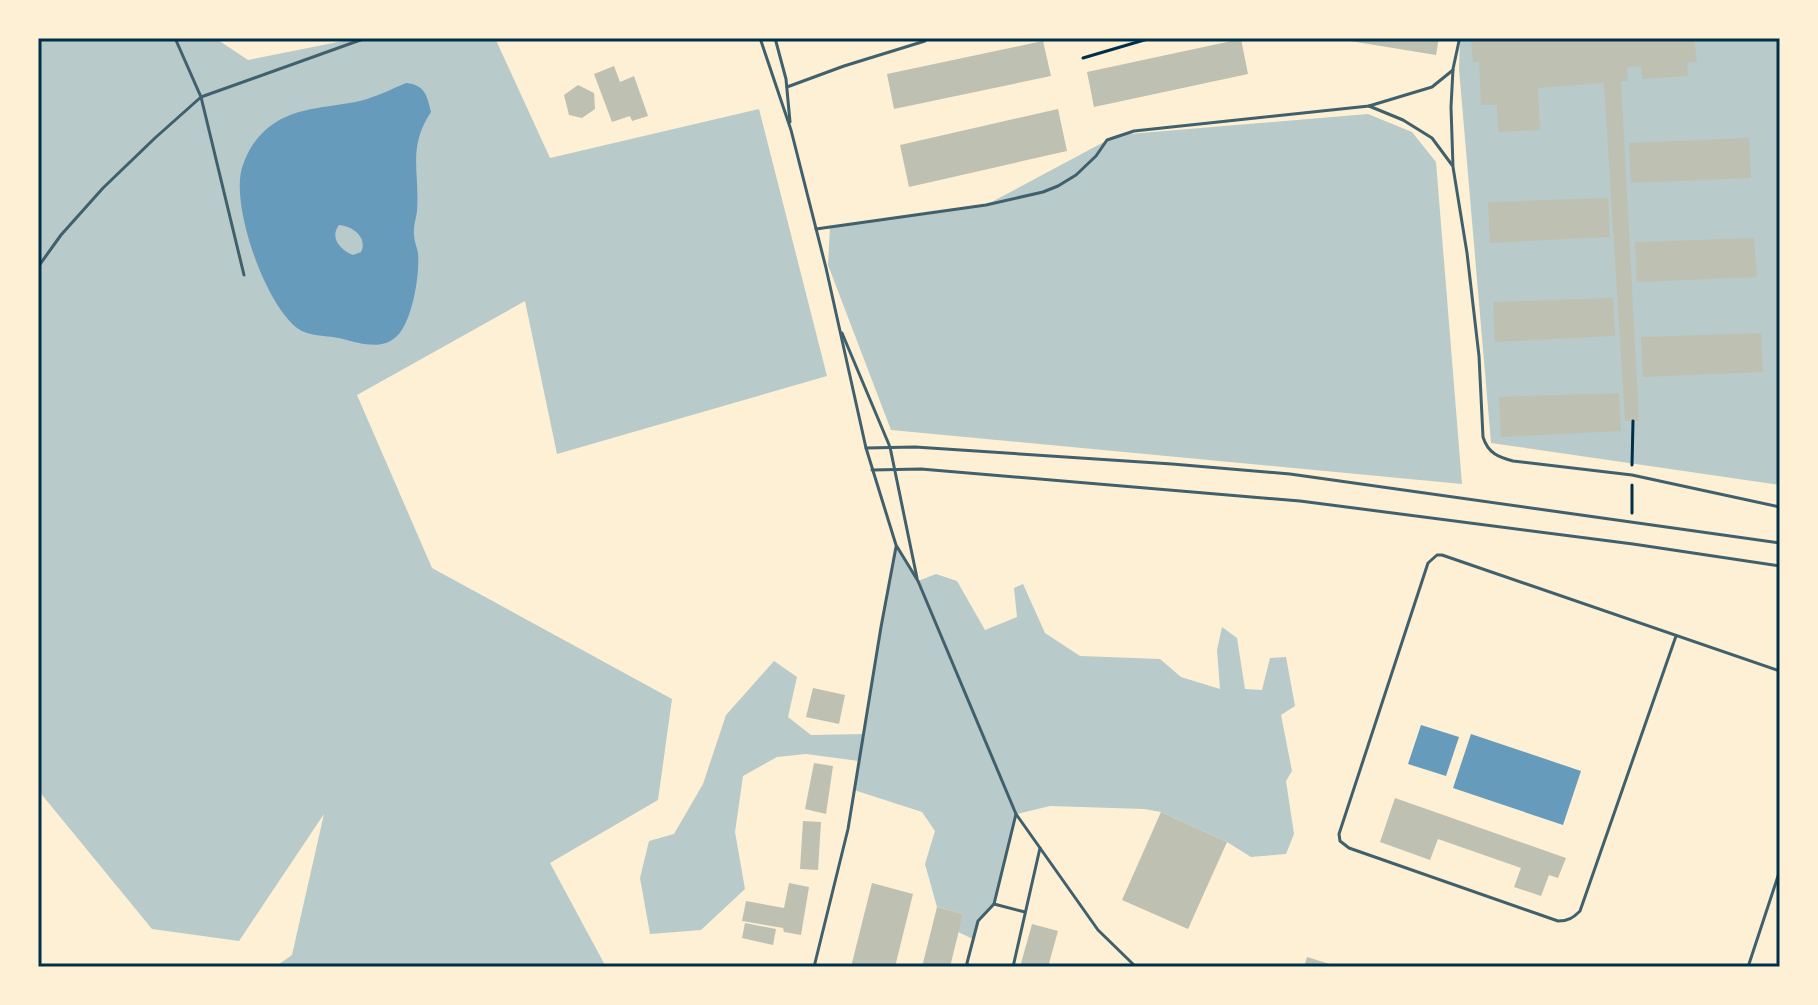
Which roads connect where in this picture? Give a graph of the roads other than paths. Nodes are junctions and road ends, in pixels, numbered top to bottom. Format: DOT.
graph roads {
  1 [pos="175,38"];
  2 [pos="366,38"];
  3 [pos="760,38"];
  4 [pos="775,38"];
  5 [pos="359,39"];
  6 [pos="925,41"];
  7 [pos="1459,41"];
  8 [pos="1453,69"];
  9 [pos="787,87"];
  10 [pos="201,97"];
  11 [pos="1369,106"];
  12 [pos="791,130"];
  13 [pos="1453,167"];
  14 [pos="816,229"];
  15 [pos="38,267"];
  16 [pos="244,275"];
  17 [pos="839,325"];
  18 [pos="890,447"];
  19 [pos="866,448"];
  20 [pos="872,470"];
  21 [pos="895,470"];
  22 [pos="1780,507"];
  23 [pos="1780,543"];
  24 [pos="896,545"];
  25 [pos="1780,566"];
  26 [pos="918,581"];
  27 [pos="1676,636"];
  28 [pos="1780,671"];
  29 [pos="1016,814"];
  30 [pos="1040,848"];
  31 [pos="1780,870"];
  32 [pos="994,904"];
  33 [pos="1025,912"];
  34 [pos="814,967"];
  35 [pos="968,967"];
  36 [pos="1013,967"];
  37 [pos="1136,967"];
  38 [pos="1748,967"];
  1 -- 10 [label="lane"];
  2 -- 5 [label="lane"];
  3 -- 12 [label="lane"];
  4 -- 9 [label="lane"];
  5 -- 10 [label="lane"];
  6 -- 9 [label="lane"];
  7 -- 8 [label="lane"];
  8 -- 11 [label="lane"];
  8 -- 13 [label="lane"];
  9 -- 12 [label="lane"];
  10 -- 15 [label="lane"];
  10 -- 16 [label="lane"];
  11 -- 13 [label="lane"];
  11 -- 14 [label="lane"];
  12 -- 14 [label="lane"];
  13 -- 22 [label="lane"];
  14 -- 17 [label="lane"];
  17 -- 18 [label="lane"];
  17 -- 19 [label="lane"];
  18 -- 19 [label="lane"];
  18 -- 21 [label="lane"];
  18 -- 23 [label="lane"];
  19 -- 20 [label="lane"];
  20 -- 21 [label="lane"];
  20 -- 24 [label="lane"];
  21 -- 25 [label="lane"];
  21 -- 26 [label="lane"];
  24 -- 26 [label="lane"];
  24 -- 34 [label="lane"];
  26 -- 29 [label="lane"];
  27 -- 27 [label="lane"];
  27 -- 28 [label="lane"];
  29 -- 30 [label="lane"];
  29 -- 32 [label="lane"];
  30 -- 33 [label="lane"];
  30 -- 37 [label="lane"];
  31 -- 38 [label="lane"];
  32 -- 33 [label="lane"];
  32 -- 35 [label="lane"];
  33 -- 36 [label="lane"];
}
